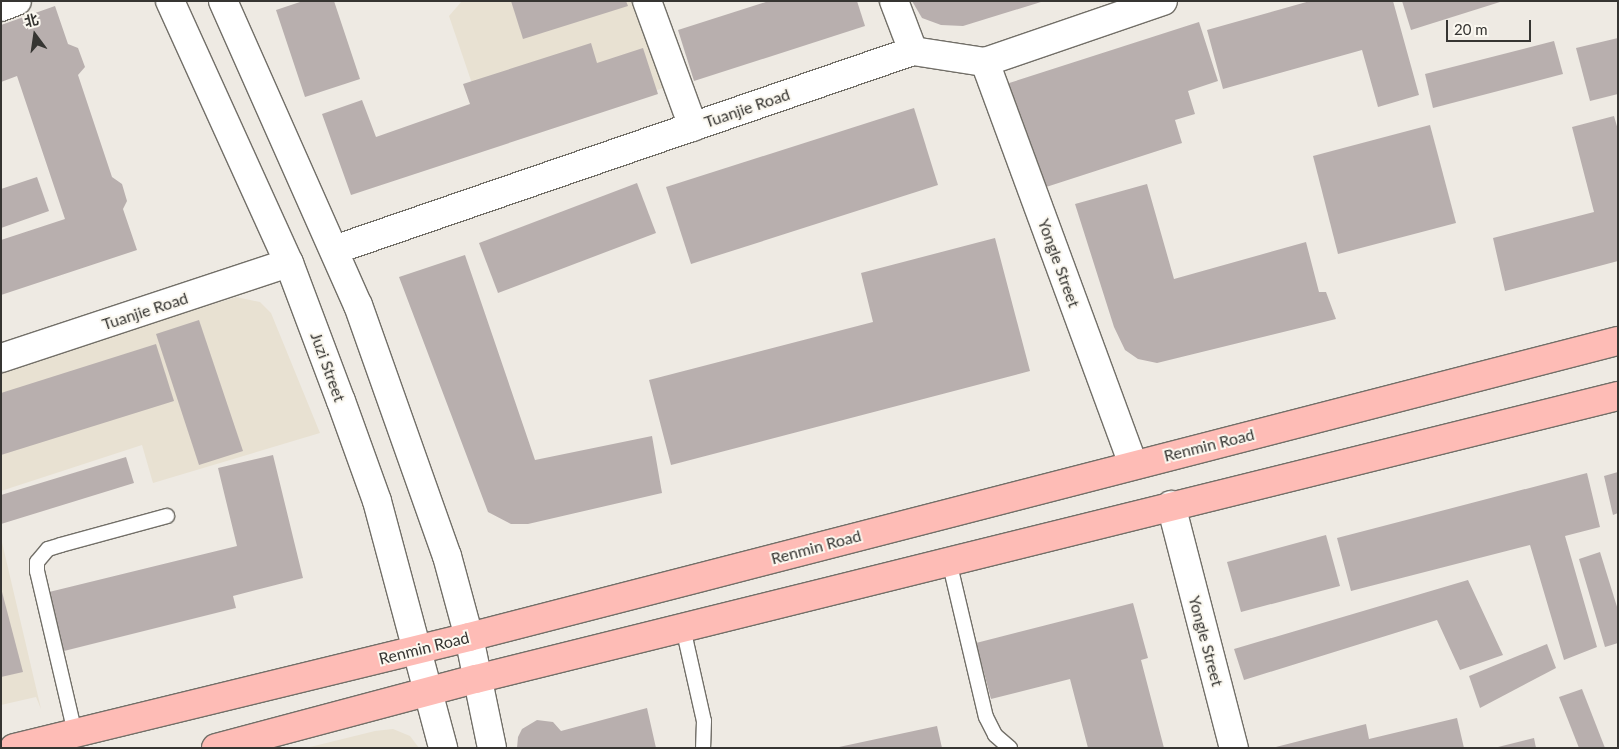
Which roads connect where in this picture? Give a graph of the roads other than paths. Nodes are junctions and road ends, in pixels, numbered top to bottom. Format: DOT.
graph roads {
  1 [pos="17,1"];
  2 [pos="170,1"];
  3 [pos="223,1"];
  4 [pos="647,1"];
  5 [pos="894,1"];
  6 [pos="1163,1"];
  7 [pos="1,7"];
  8 [pos="913,50"];
  9 [pos="985,62"];
  10 [pos="693,127"];
  11 [pos="334,250"];
  12 [pos="289,264"];
  13 [pos="1618,341"];
  14 [pos="1,358"];
  15 [pos="1618,396"];
  16 [pos="1133,465"];
  17 [pos="1171,505"];
  18 [pos="168,516"];
  19 [pos="949,561"];
  20 [pos="683,628"];
  21 [pos="469,637"];
  22 [pos="417,650"];
  23 [pos="476,679"];
  24 [pos="429,692"];
  25 [pos="75,733"];
  26 [pos="14,748"];
  27 [pos="216,748"];
  28 [pos="443,748"];
  29 [pos="492,748"];
  30 [pos="703,748"];
  31 [pos="1010,748"];
  32 [pos="1234,748"];
  1 -- 7 [label="street"];
  2 -- 12 [label="street, Juzi Street"];
  3 -- 11 [label="street"];
  4 -- 10 [label="street"];
  5 -- 8 [label="street"];
  6 -- 9 [label="street, Tuanjie Road"];
  8 -- 9 [label="street, Tuanjie Road"];
  8 -- 10 [label="street, Tuanjie Road"];
  9 -- 16 [label="street, Yongle Street"];
  10 -- 11 [label="street, Tuanjie Road"];
  11 -- 21 [label="street"];
  12 -- 14 [label="street, Tuanjie Road"];
  12 -- 22 [label="street, Juzi Street"];
  13 -- 16 [label="main road, Renmin Road"];
  15 -- 17 [label="main road"];
  16 -- 21 [label="main road, Renmin Road"];
  17 -- 19 [label="main road"];
  17 -- 32 [label="street, Yongle Street"];
  18 -- 25 [label="lane"];
  19 -- 20 [label="main road"];
  19 -- 31 [label="lane"];
  20 -- 23 [label="main road"];
  20 -- 30 [label="lane"];
  21 -- 22 [label="main road, Renmin Road"];
  21 -- 23 [label="street"];
  22 -- 24 [label="street, Juzi Street"];
  22 -- 25 [label="main road, Renmin Road"];
  23 -- 24 [label="main road"];
  23 -- 29 [label="street"];
  24 -- 27 [label="main road"];
  24 -- 28 [label="street, Juzi Street"];
  25 -- 26 [label="main road, Renmin Road"];
}
